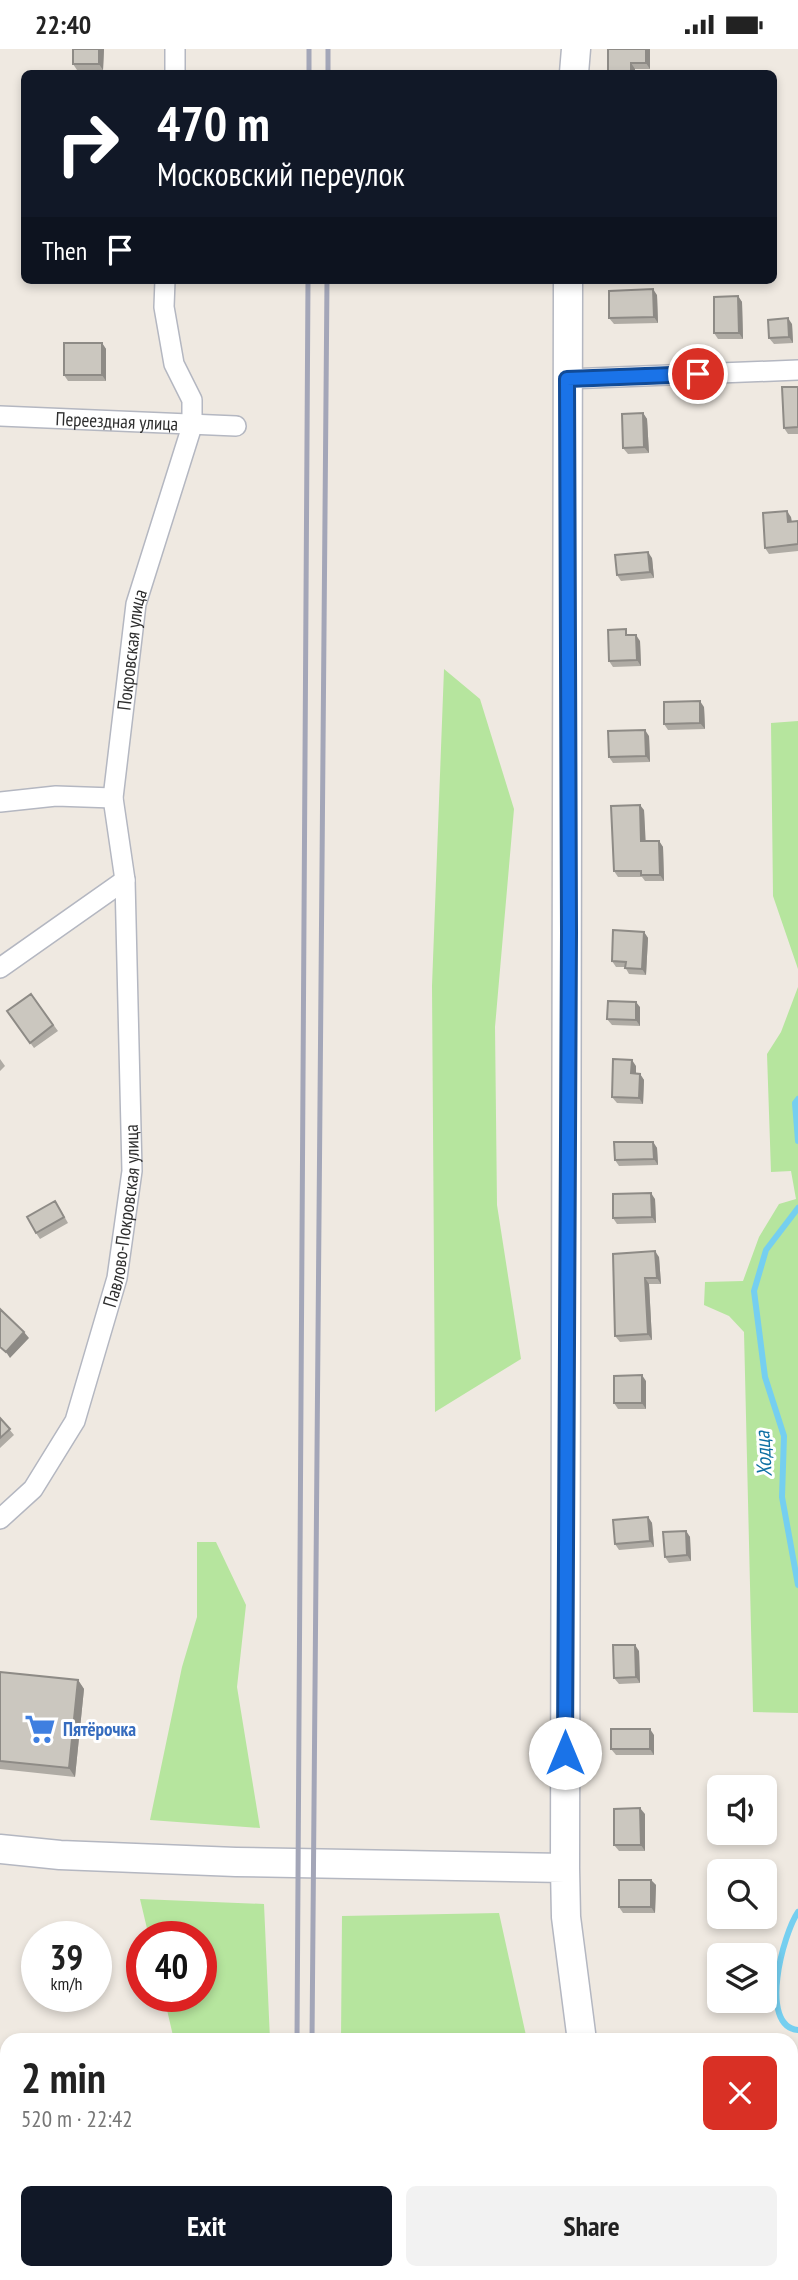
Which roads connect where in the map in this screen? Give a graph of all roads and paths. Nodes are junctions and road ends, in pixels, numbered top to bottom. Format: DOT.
graph roads {
  1 [pos="175,49"];
  2 [pos="576,49"];
  3 [pos="175,70"];
  4 [pos="574,70"];
  5 [pos="165,284"];
  6 [pos="568,284"];
  7 [pos="798,370"];
  8 [pos="567,379"];
  9 [pos="0,417"];
  10 [pos="192,426"];
  11 [pos="236,426"];
  12 [pos="113,798"];
  13 [pos="0,802"];
  14 [pos="125,880"];
  15 [pos="0,968"];
  16 [pos="0,1519"];
  17 [pos="0,1849"];
  18 [pos="565,1868"];
  19 [pos="581,2033"];
  1 -- 3 [label="street"];
  2 -- 4 [label="street"];
  5 -- 10 [label="street"];
  6 -- 8 [label="street"];
  7 -- 8 [label="street"];
  8 -- 18 [label="street"];
  9 -- 10 [label="street, Переездная улица"];
  10 -- 11 [label="street, Переездная улица"];
  10 -- 12 [label="street, Покровская улица"];
  12 -- 13 [label="street"];
  12 -- 14 [label="street, Покровская улица"];
  14 -- 15 [label="street"];
  14 -- 16 [label="street, Павлово-Покровская улица"];
  17 -- 18 [label="street"];
  18 -- 19 [label="street"];
}
